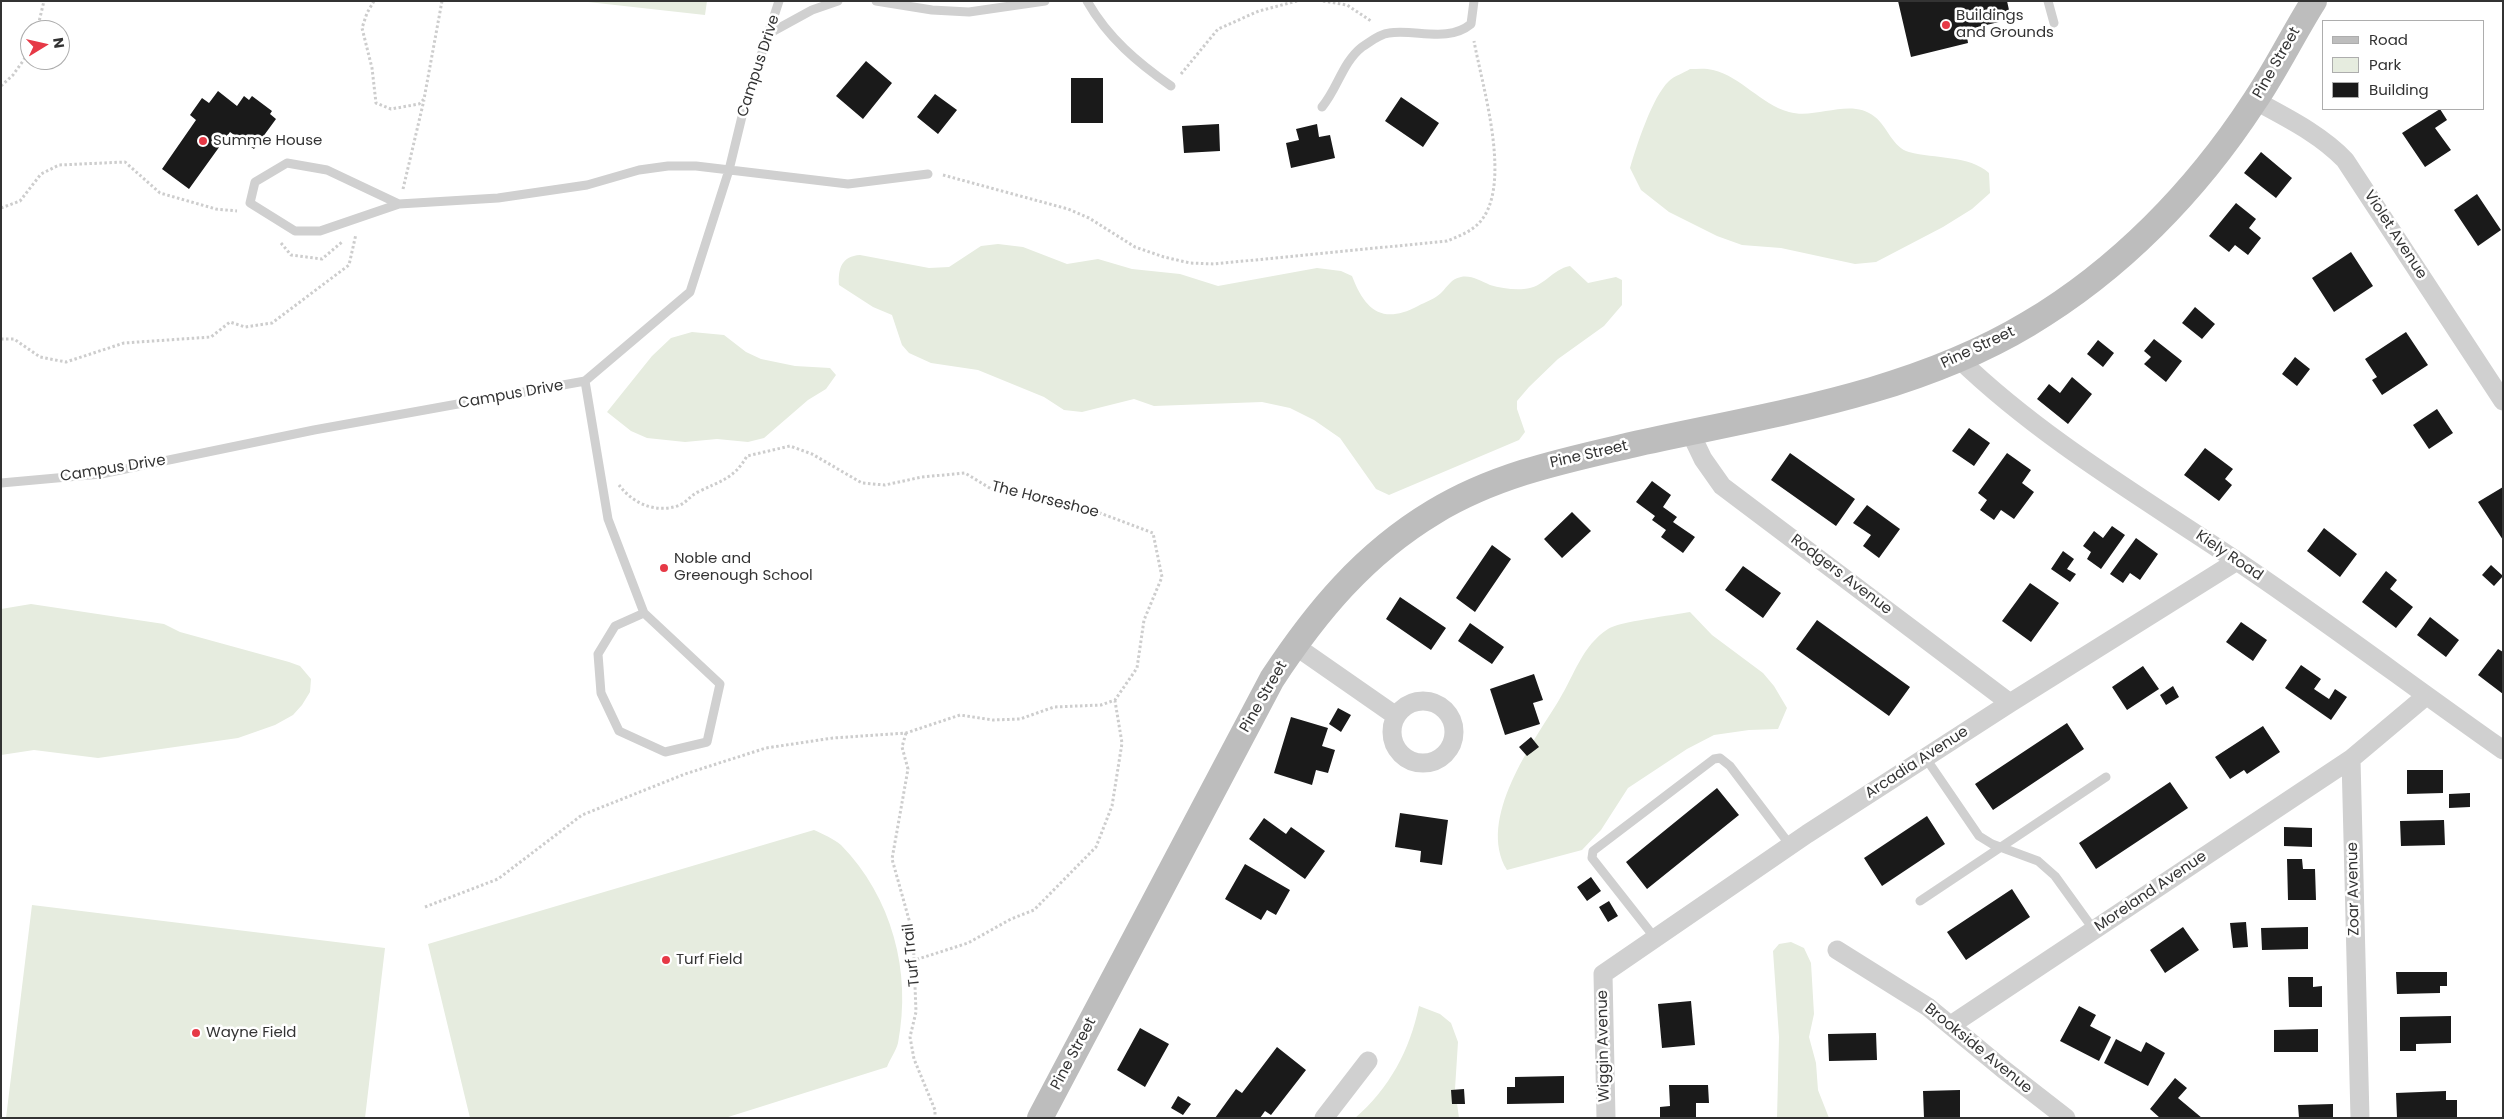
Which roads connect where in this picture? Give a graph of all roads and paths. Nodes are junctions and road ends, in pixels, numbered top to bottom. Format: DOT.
graph roads {
  1 [pos="44,1"];
  2 [pos="374,1"];
  3 [pos="442,1"];
  4 [pos="779,1"];
  5 [pos="838,1"];
  6 [pos="876,1"];
  7 [pos="1045,1"];
  8 [pos="1087,1"];
  9 [pos="1297,1"];
  10 [pos="1323,1"];
  11 [pos="1474,1"];
  12 [pos="2048,1"];
  13 [pos="2314,1"];
  14 [pos="39,20"];
  15 [pos="2054,23"];
  16 [pos="1470,24"];
  17 [pos="770,33"];
  18 [pos="1388,33"];
  19 [pos="20,65"];
  20 [pos="1,86"];
  21 [pos="1171,86"];
  22 [pos="424,99"];
  23 [pos="2256,101"];
  24 [pos="1322,107"];
  25 [pos="729,170"];
  26 [pos="928,174"];
  27 [pos="399,204"];
  28 [pos="1,208"];
  29 [pos="245,212"];
  30 [pos="351,235"];
  31 [pos="275,236"];
  32 [pos="346,239"];
  33 [pos="1,339"];
  34 [pos="1959,359"];
  35 [pos="585,382"];
  36 [pos="2503,402"];
  37 [pos="1690,432"];
  38 [pos="597,454"];
  39 [pos="1,484"];
  40 [pos="2237,561"];
  41 [pos="644,613"];
  42 [pos="1294,646"];
  43 [pos="2426,696"];
  44 [pos="1114,700"];
  45 [pos="2010,702"];
  46 [pos="1396,716"];
  47 [pos="906,733"];
  48 [pos="2503,750"];
  49 [pos="1925,757"];
  50 [pos="2351,759"];
  51 [pos="2106,777"];
  52 [pos="1790,845"];
  53 [pos="2004,847"];
  54 [pos="1920,901"];
  55 [pos="425,907"];
  56 [pos="2094,930"];
  57 [pos="1654,938"];
  58 [pos="1837,950"];
  59 [pos="912,962"];
  60 [pos="1602,974"];
  61 [pos="1951,1024"];
  62 [pos="1368,1061"];
  63 [pos="934,1118"];
  64 [pos="1040,1118"];
  65 [pos="1324,1118"];
  66 [pos="1606,1118"];
  67 [pos="2066,1118"];
  68 [pos="2360,1118"];
  1 -- 14 [label="path"];
  2 -- 22 [label="path"];
  3 -- 22 [label="path"];
  4 -- 17 [label="lane, Campus Drive"];
  5 -- 17 [label="lane"];
  6 -- 7 [label="lane"];
  8 -- 21 [label="lane"];
  9 -- 21 [label="path"];
  10 -- 18 [label="path"];
  11 -- 16 [label="lane"];
  12 -- 15 [label="lane"];
  13 -- 23 [label="street, Pine Street"];
  16 -- 18 [label="lane"];
  16 -- 26 [label="path"];
  17 -- 25 [label="lane, Campus Drive"];
  18 -- 24 [label="lane"];
  19 -- 20 [label="path"];
  22 -- 27 [label="path"];
  23 -- 34 [label="street, Pine Street"];
  23 -- 36 [label="street, Violet Avenue"];
  25 -- 26 [label="lane"];
  25 -- 27 [label="lane"];
  25 -- 35 [label="lane, Campus Drive"];
  27 -- 27 [label="lane"];
  28 -- 29 [label="path"];
  30 -- 33 [label="path"];
  31 -- 32 [label="path"];
  34 -- 37 [label="street, Pine Street"];
  34 -- 40 [label="street, Kiely Road"];
  35 -- 38 [label="lane"];
  35 -- 39 [label="lane, Campus Drive"];
  37 -- 42 [label="street, Pine Street"];
  37 -- 45 [label="street, Rodgers Avenue"];
  38 -- 41 [label="lane"];
  38 -- 44 [label="path, The Horseshoe"];
  40 -- 43 [label="street, Kiely Road"];
  40 -- 45 [label="street, Arcadia Avenue"];
  41 -- 41 [label="lane"];
  42 -- 46 [label="street"];
  42 -- 64 [label="street, Pine Street"];
  43 -- 48 [label="street, Kiely Road"];
  43 -- 50 [label="street"];
  44 -- 47 [label="path"];
  44 -- 59 [label="path"];
  45 -- 49 [label="street, Arcadia Avenue"];
  47 -- 55 [label="path"];
  47 -- 59 [label="path, Turf Trail"];
  49 -- 52 [label="street, Arcadia Avenue"];
  49 -- 53 [label="lane"];
  50 -- 56 [label="street, Moreland Avenue"];
  50 -- 68 [label="street, Zoar Avenue"];
  51 -- 53 [label="lane"];
  52 -- 57 [label="street, Arcadia Avenue"];
  52 -- 57 [label="lane"];
  53 -- 54 [label="lane"];
  53 -- 56 [label="lane"];
  56 -- 61 [label="street, Moreland Avenue"];
  57 -- 60 [label="street, Arcadia Avenue"];
  58 -- 61 [label="street, Brookside Avenue"];
  59 -- 63 [label="path, Turf Trail"];
  60 -- 66 [label="street, Wiggin Avenue"];
  61 -- 67 [label="street, Brookside Avenue"];
  62 -- 65 [label="street"];
}
